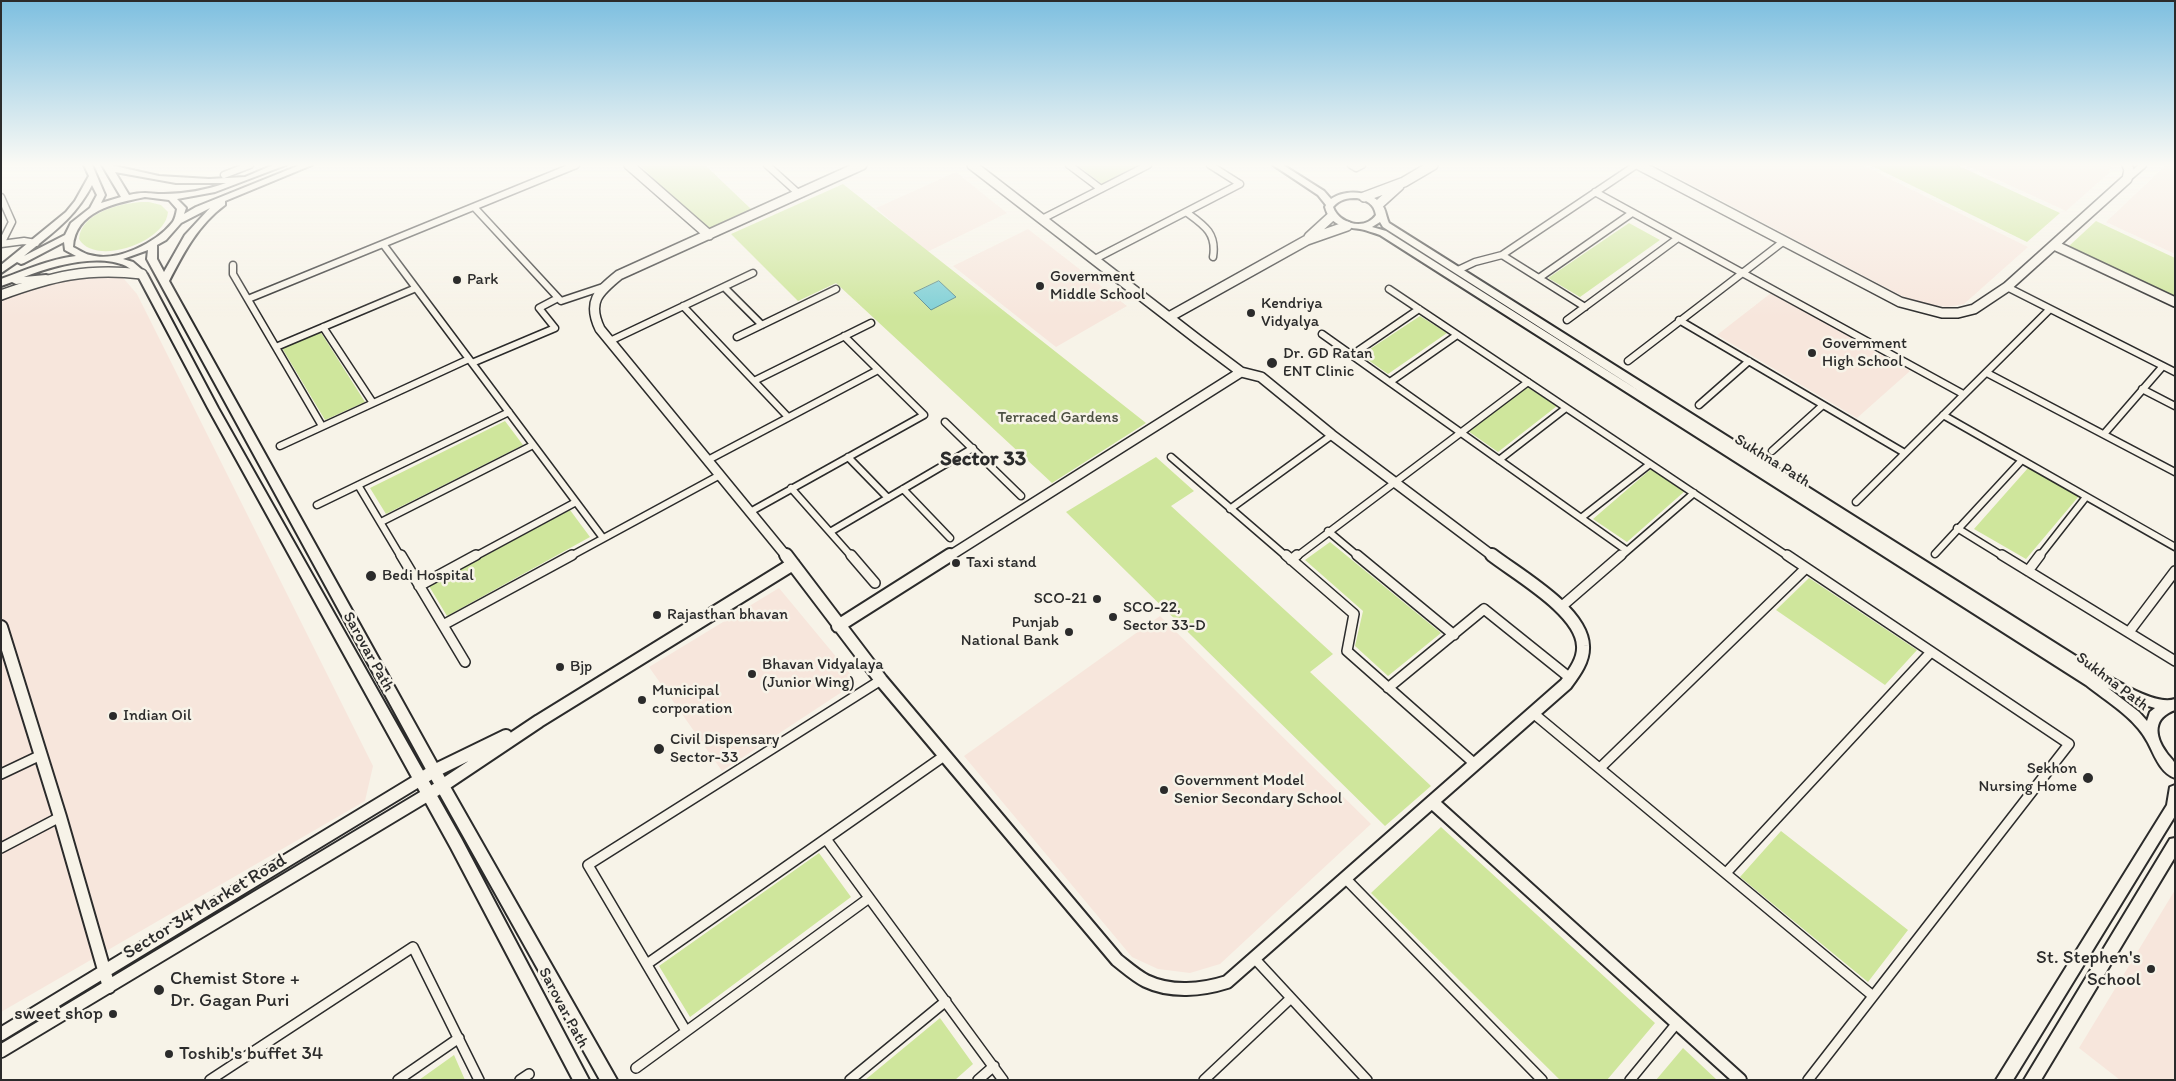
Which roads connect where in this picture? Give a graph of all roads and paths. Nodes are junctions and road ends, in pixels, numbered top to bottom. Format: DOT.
graph roads {
  1 [pos="8,215"];
  2 [pos="66,215"];
  3 [pos="87,215"];
  4 [pos="182,215"];
  5 [pos="189,215"];
  6 [pos="208,215"];
  7 [pos="455,215"];
  8 [pos="481,215"];
  9 [pos="687,215"];
  10 [pos="750,215"];
  11 [pos="1037,215"];
  12 [pos="1049,215"];
  13 [pos="1179,215"];
  14 [pos="1191,215"];
  15 [pos="1560,215"];
  16 [pos="1628,215"];
  17 [pos="1637,215"];
  18 [pos="1735,215"];
  19 [pos="2087,215"];
  20 [pos="1332,216"];
  21 [pos="1381,217"];
  22 [pos="1042,219"];
  23 [pos="180,222"];
  24 [pos="1347,226"];
  25 [pos="1364,227"];
  26 [pos="709,235"];
  27 [pos="67,237"];
  28 [pos="1678,238"];
  29 [pos="1307,240"];
  30 [pos="1784,241"];
  31 [pos="36,243"];
  32 [pos="383,244"];
  33 [pos="153,245"];
  34 [pos="2054,245"];
  35 [pos="1502,255"];
  36 [pos="1213,257"];
  37 [pos="86,258"];
  38 [pos="109,259"];
  39 [pos="1095,260"];
  40 [pos="233,265"];
  41 [pos="1,270"];
  42 [pos="1458,270"];
  43 [pos="753,273"];
  44 [pos="1742,273"];
  45 [pos="142,274"];
  46 [pos="46,278"];
  47 [pos="1539,278"];
  48 [pos="165,280"];
  49 [pos="3,282"];
  50 [pos="606,286"];
  51 [pos="724,286"];
  52 [pos="2007,287"];
  53 [pos="416,288"];
  54 [pos="836,289"];
  55 [pos="1389,289"];
  56 [pos="1,294"];
  57 [pos="558,298"];
  58 [pos="248,299"];
  59 [pos="2175,302"];
  60 [pos="683,306"];
  61 [pos="1585,307"];
  62 [pos="1419,309"];
  63 [pos="2050,309"];
  64 [pos="1169,317"];
  65 [pos="1567,320"];
  66 [pos="1679,320"];
  67 [pos="871,323"];
  68 [pos="762,325"];
  69 [pos="322,327"];
  70 [pos="1322,334"];
  71 [pos="1458,335"];
  72 [pos="844,336"];
  73 [pos="737,337"];
  74 [pos="610,341"];
  75 [pos="276,346"];
  76 [pos="1352,355"];
  77 [pos="470,361"];
  78 [pos="1628,361"];
  79 [pos="1749,361"];
  80 [pos="2163,366"];
  81 [pos="878,370"];
  82 [pos="1241,372"];
  83 [pos="1987,372"];
  84 [pos="2175,372"];
  85 [pos="754,381"];
  86 [pos="1390,382"];
  87 [pos="1528,382"];
  88 [pos="2142,389"];
  89 [pos="1963,394"];
  90 [pos="373,403"];
  91 [pos="1699,405"];
  92 [pos="1823,405"];
  93 [pos="2175,406"];
  94 [pos="1566,408"];
  95 [pos="509,412"];
  96 [pos="1943,415"];
  97 [pos="788,418"];
  98 [pos="945,422"];
  99 [pos="322,426"];
  100 [pos="1460,432"];
  101 [pos="2104,434"];
  102 [pos="1332,435"];
  103 [pos="534,445"];
  104 [pos="280,446"];
  105 [pos="973,448"];
  106 [pos="1772,451"];
  107 [pos="1903,452"];
  108 [pos="1171,456"];
  109 [pos="848,457"];
  110 [pos="708,460"];
  111 [pos="1499,460"];
  112 [pos="2022,460"];
  113 [pos="1650,464"];
  114 [pos="2175,472"];
  115 [pos="720,475"];
  116 [pos="1394,482"];
  117 [pos="358,485"];
  118 [pos="791,488"];
  119 [pos="903,489"];
  120 [pos="1694,493"];
  121 [pos="1021,496"];
  122 [pos="2086,497"];
  123 [pos="888,498"];
  124 [pos="576,502"];
  125 [pos="1856,502"];
  126 [pos="317,505"];
  127 [pos="1230,509"];
  128 [pos="750,512"];
  129 [pos="1581,518"];
  130 [pos="381,522"];
  131 [pos="1957,528"];
  132 [pos="1328,531"];
  133 [pos="830,532"];
  134 [pos="603,538"];
  135 [pos="950,538"];
  136 [pos="2175,547"];
  137 [pos="1626,550"];
  138 [pos="1935,554"];
  139 [pos="1291,560"];
  140 [pos="793,564"];
  141 [pos="1806,568"];
  142 [pos="2028,571"];
  143 [pos="2175,571"];
  144 [pos="875,583"];
  145 [pos="419,586"];
  146 [pos="1561,607"];
  147 [pos="443,625"];
  148 [pos="838,626"];
  149 [pos="1,627"];
  150 [pos="2129,632"];
  151 [pos="1454,635"];
  152 [pos="1931,652"];
  153 [pos="2175,661"];
  154 [pos="465,662"];
  155 [pos="1570,678"];
  156 [pos="881,680"];
  157 [pos="1388,688"];
  158 [pos="2171,705"];
  159 [pos="1533,713"];
  160 [pos="539,720"];
  161 [pos="2152,737"];
  162 [pos="41,755"];
  163 [pos="944,756"];
  164 [pos="1475,764"];
  165 [pos="1600,768"];
  166 [pos="434,771"];
  167 [pos="1,774"];
  168 [pos="2174,775"];
  169 [pos="419,780"];
  170 [pos="442,786"];
  171 [pos="2175,791"];
  172 [pos="428,795"];
  173 [pos="1432,802"];
  174 [pos="60,817"];
  175 [pos="826,839"];
  176 [pos="2175,844"];
  177 [pos="1,848"];
  178 [pos="1726,873"];
  179 [pos="1345,878"];
  180 [pos="869,898"];
  181 [pos="1255,959"];
  182 [pos="647,964"];
  183 [pos="105,972"];
  184 [pos="109,987"];
  185 [pos="1873,996"];
  186 [pos="1291,998"];
  187 [pos="946,1001"];
  188 [pos="1678,1023"];
  189 [pos="686,1031"];
  190 [pos="1,1034"];
  191 [pos="458,1038"];
  192 [pos="1,1051"];
  193 [pos="994,1066"];
  194 [pos="636,1068"];
  195 [pos="210,1080"];
  196 [pos="398,1080"];
  197 [pos="479,1080"];
  198 [pos="582,1080"];
  199 [pos="609,1080"];
  200 [pos="850,1080"];
  201 [pos="978,1080"];
  202 [pos="1003,1080"];
  203 [pos="1204,1080"];
  204 [pos="1367,1080"];
  205 [pos="1542,1080"];
  206 [pos="1630,1080"];
  207 [pos="1740,1080"];
  208 [pos="1808,1080"];
  209 [pos="2004,1080"];
  210 [pos="2032,1080"];
  1 -- 31 [label="street"];
  2 -- 31 [label="main road"];
  3 -- 27 [label="main road"];
  4 -- 23 [label="main road"];
  5 -- 23 [label="main road"];
  6 -- 48 [label="main road"];
  7 -- 32 [label="street"];
  8 -- 57 [label="street"];
  9 -- 26 [label="street"];
  10 -- 26 [label="street"];
  11 -- 22 [label="street"];
  12 -- 22 [label="street"];
  13 -- 39 [label="street"];
  14 -- 36 [label="street"];
  15 -- 35 [label="street"];
  16 -- 47 [label="street"];
  17 -- 28 [label="street"];
  18 -- 30 [label="street"];
  19 -- 34 [label="street"];
  20 -- 24 [label="main road"];
  20 -- 29 [label="street"];
  21 -- 25 [label="main road"];
  21 -- 42 [label="main road, Sukhna Path"];
  22 -- 39 [label="street"];
  23 -- 33 [label="main road"];
  24 -- 25 [label="main road"];
  24 -- 29 [label="street"];
  25 -- 161 [label="main road, Sukhna Path"];
  26 -- 50 [label="street"];
  27 -- 37 [label="main road"];
  27 -- 41 [label="main road"];
  28 -- 44 [label="street"];
  28 -- 61 [label="street"];
  29 -- 64 [label="street"];
  30 -- 44 [label="street"];
  30 -- 52 [label="street"];
  31 -- 41 [label="main road"];
  32 -- 53 [label="street"];
  32 -- 58 [label="street"];
  33 -- 38 [label="main road"];
  33 -- 48 [label="main road, Sarovar Path"];
  34 -- 52 [label="street"];
  34 -- 59 [label="street"];
  35 -- 42 [label="street"];
  35 -- 47 [label="street"];
  37 -- 38 [label="main road"];
  37 -- 49 [label="main road"];
  38 -- 45 [label="main road"];
  39 -- 64 [label="street"];
  40 -- 58 [label="street"];
  42 -- 158 [label="main road, Sukhna Path"];
  43 -- 51 [label="street"];
  44 -- 66 [label="street"];
  44 -- 89 [label="street"];
  45 -- 46 [label="street"];
  45 -- 169 [label="main road, Sarovar Path"];
  46 -- 49 [label="main road"];
  46 -- 56 [label="street"];
  47 -- 61 [label="street"];
  48 -- 166 [label="main road, Sarovar Path"];
  50 -- 57 [label="street"];
  50 -- 74 [label="street"];
  51 -- 60 [label="street"];
  51 -- 68 [label="street"];
  52 -- 63 [label="street"];
  53 -- 69 [label="street"];
  53 -- 77 [label="street"];
  54 -- 68 [label="street"];
  55 -- 62 [label="street"];
  57 -- 77 [label="street"];
  58 -- 75 [label="street"];
  60 -- 74 [label="street"];
  60 -- 85 [label="street"];
  61 -- 65 [label="street"];
  62 -- 71 [label="street"];
  62 -- 76 [label="street"];
  63 -- 80 [label="street"];
  63 -- 83 [label="street"];
  64 -- 82 [label="street"];
  66 -- 78 [label="street"];
  66 -- 79 [label="street"];
  67 -- 72 [label="street"];
  68 -- 73 [label="street"];
  69 -- 75 [label="street"];
  69 -- 90 [label="street"];
  70 -- 76 [label="street"];
  71 -- 86 [label="street"];
  71 -- 87 [label="street"];
  72 -- 81 [label="street"];
  72 -- 85 [label="street"];
  74 -- 110 [label="street"];
  75 -- 99 [label="street"];
  76 -- 86 [label="street"];
  77 -- 90 [label="street"];
  77 -- 95 [label="street"];
  79 -- 91 [label="street"];
  79 -- 92 [label="street"];
  80 -- 84 [label="street"];
  80 -- 88 [label="street"];
  81 -- 97 [label="street"];
  81 -- 109 [label="street"];
  82 -- 102 [label="street"];
  82 -- 148 [label="street"];
  83 -- 89 [label="street"];
  83 -- 101 [label="street"];
  85 -- 97 [label="street"];
  86 -- 100 [label="street"];
  87 -- 94 [label="street"];
  87 -- 100 [label="street"];
  88 -- 93 [label="street"];
  88 -- 101 [label="street"];
  89 -- 96 [label="street"];
  90 -- 99 [label="street"];
  92 -- 106 [label="street"];
  92 -- 107 [label="street"];
  94 -- 111 [label="street"];
  94 -- 113 [label="street"];
  95 -- 103 [label="street"];
  95 -- 117 [label="street"];
  96 -- 107 [label="street"];
  96 -- 112 [label="street"];
  97 -- 110 [label="street"];
  98 -- 105 [label="street"];
  99 -- 104 [label="street"];
  100 -- 111 [label="street"];
  100 -- 116 [label="street"];
  101 -- 114 [label="street"];
  102 -- 116 [label="street"];
  102 -- 127 [label="street"];
  103 -- 124 [label="street"];
  103 -- 130 [label="street"];
  105 -- 119 [label="street"];
  105 -- 121 [label="street"];
  107 -- 125 [label="street"];
  108 -- 127 [label="street"];
  109 -- 118 [label="street"];
  109 -- 123 [label="street"];
  110 -- 115 [label="street"];
  111 -- 129 [label="street"];
  112 -- 122 [label="street"];
  112 -- 131 [label="street"];
  113 -- 120 [label="street"];
  113 -- 129 [label="street"];
  115 -- 128 [label="street"];
  115 -- 134 [label="street"];
  116 -- 132 [label="street"];
  116 -- 146 [label="street"];
  117 -- 126 [label="street"];
  117 -- 130 [label="street"];
  118 -- 128 [label="street"];
  118 -- 133 [label="street"];
  119 -- 123 [label="street"];
  119 -- 135 [label="street"];
  120 -- 137 [label="street"];
  120 -- 141 [label="street"];
  122 -- 136 [label="street"];
  122 -- 142 [label="street"];
  123 -- 133 [label="street"];
  124 -- 134 [label="street"];
  124 -- 145 [label="street"];
  127 -- 139 [label="street"];
  128 -- 140 [label="street"];
  129 -- 137 [label="street"];
  130 -- 145 [label="street"];
  131 -- 138 [label="street"];
  131 -- 142 [label="street"];
  132 -- 139 [label="street"];
  132 -- 151 [label="street"];
  133 -- 144 [label="street"];
  134 -- 147 [label="street"];
  137 -- 146 [label="street"];
  139 -- 157 [label="street"];
  140 -- 148 [label="street"];
  140 -- 160 [label="street"];
  141 -- 152 [label="street"];
  141 -- 165 [label="street"];
  142 -- 150 [label="street"];
  143 -- 150 [label="street"];
  145 -- 147 [label="street"];
  146 -- 155 [label="street"];
  147 -- 154 [label="street"];
  148 -- 156 [label="street"];
  149 -- 162 [label="street"];
  150 -- 153 [label="street"];
  151 -- 155 [label="street"];
  151 -- 157 [label="street"];
  152 -- 178 [label="street"];
  152 -- 185 [label="street"];
  155 -- 159 [label="street"];
  156 -- 163 [label="street"];
  156 -- 182 [label="street"];
  157 -- 164 [label="street"];
  158 -- 161 [label="main road"];
  159 -- 164 [label="street"];
  159 -- 165 [label="street"];
  160 -- 166 [label="street"];
  160 -- 170 [label="street, Sector 34 Market Road"];
  161 -- 168 [label="main road, Sukhna Path"];
  162 -- 167 [label="street"];
  162 -- 174 [label="street"];
  163 -- 175 [label="street"];
  163 -- 181 [label="street"];
  164 -- 173 [label="street"];
  165 -- 178 [label="street"];
  166 -- 169 [label="street"];
  166 -- 170 [label="main road, Sarovar Path"];
  169 -- 172 [label="main road, Sarovar Path"];
  169 -- 183 [label="street"];
  170 -- 172 [label="street, Sector 34 Market Road"];
  170 -- 199 [label="main road, Sarovar Path"];
  171 -- 209 [label="main road"];
  172 -- 184 [label="street, Sector 34 Market Road"];
  172 -- 198 [label="main road, Sarovar Path"];
  173 -- 179 [label="street"];
  173 -- 188 [label="street"];
  174 -- 177 [label="street"];
  174 -- 183 [label="street"];
  175 -- 180 [label="street"];
  175 -- 182 [label="street"];
  176 -- 210 [label="main road"];
  178 -- 185 [label="street"];
  179 -- 181 [label="street"];
  179 -- 205 [label="street"];
  180 -- 187 [label="street"];
  180 -- 189 [label="street"];
  181 -- 186 [label="street"];
  182 -- 189 [label="street"];
  183 -- 184 [label="street"];
  183 -- 190 [label="street"];
  184 -- 192 [label="street, Sector 34 Market Road"];
  185 -- 208 [label="street"];
  186 -- 203 [label="street"];
  186 -- 204 [label="street"];
  187 -- 193 [label="street"];
  187 -- 200 [label="street"];
  188 -- 206 [label="street"];
  188 -- 207 [label="street"];
  189 -- 194 [label="street"];
  191 -- 195 [label="street"];
  191 -- 196 [label="street"];
  191 -- 197 [label="street"];
  193 -- 201 [label="street"];
  193 -- 202 [label="street"];
}
